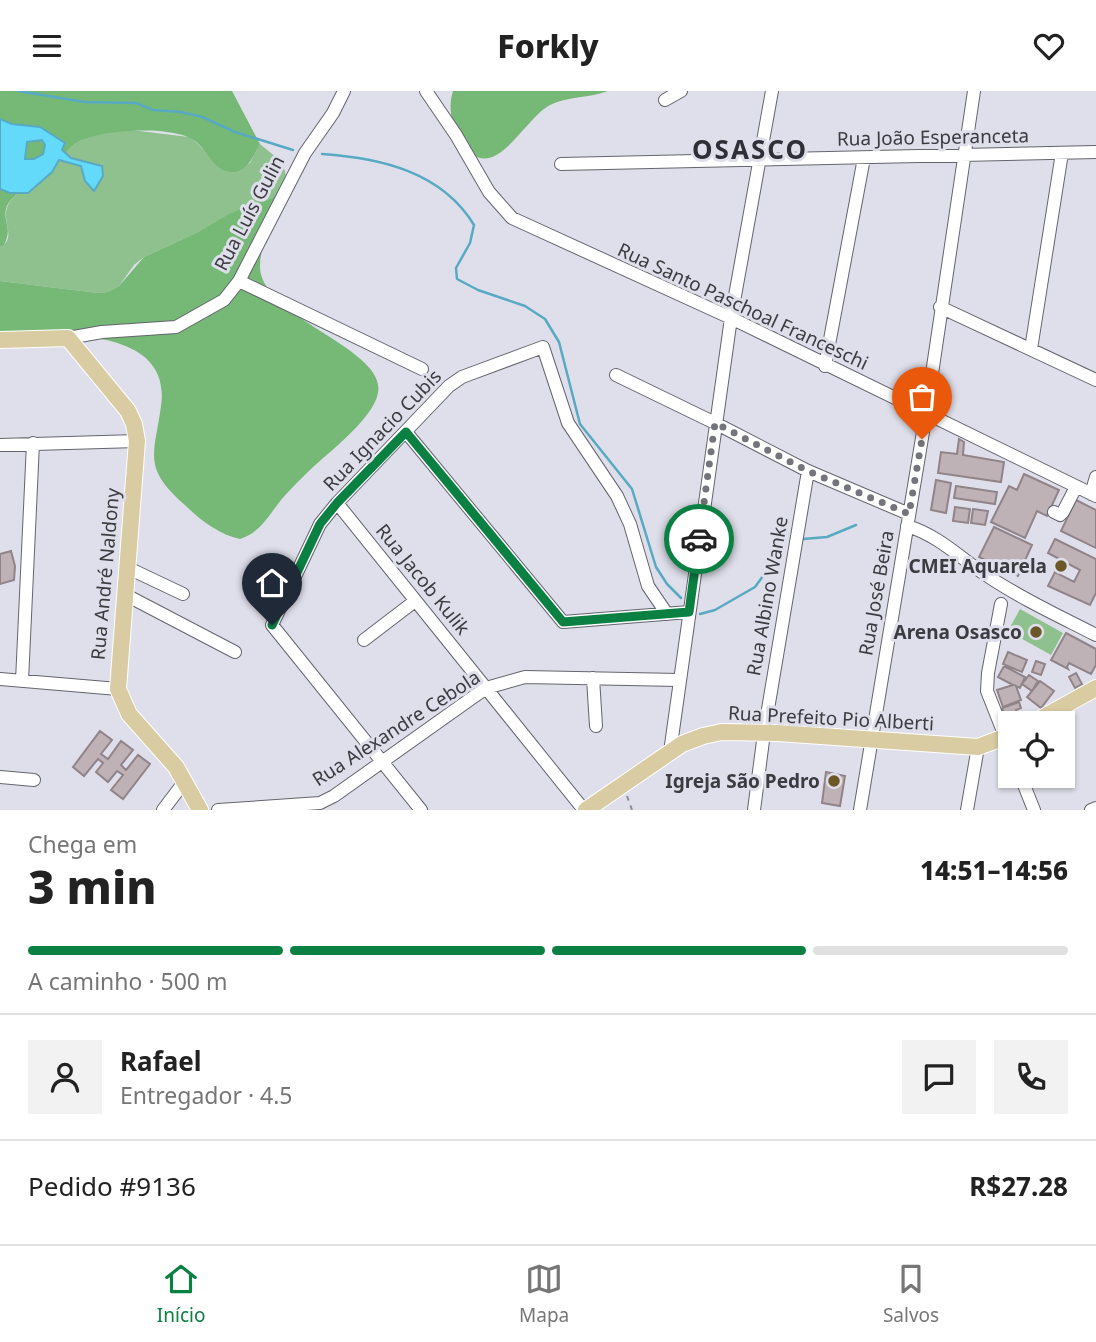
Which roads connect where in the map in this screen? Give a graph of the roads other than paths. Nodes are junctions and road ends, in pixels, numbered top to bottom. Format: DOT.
graph roads {
  1 [pos="344,91"];
  2 [pos="426,91"];
  3 [pos="681,91"];
  4 [pos="772,91"];
  5 [pos="974,91"];
  6 [pos="665,100"];
  7 [pos="1096,152"];
  8 [pos="1062,153"];
  9 [pos="964,155"];
  10 [pos="864,158"];
  11 [pos="759,161"];
  12 [pos="561,164"];
  13 [pos="239,281"];
  14 [pos="940,307"];
  15 [pos="731,318"];
  16 [pos="68,338"];
  17 [pos="0,340"];
  18 [pos="1031,349"];
  19 [pos="825,366"];
  20 [pos="422,369"];
  21 [pos="616,375"];
  22 [pos="1096,380"];
  23 [pos="926,414"];
  24 [pos="715,423"];
  25 [pos="406,432"];
  26 [pos="137,441"];
  27 [pos="33,443"];
  28 [pos="0,445"];
  29 [pos="808,471"];
  30 [pos="1096,477"];
  31 [pos="1076,487"];
  32 [pos="1093,495"];
  33 [pos="337,503"];
  34 [pos="1054,512"];
  35 [pos="908,520"];
  36 [pos="126,567"];
  37 [pos="124,594"];
  38 [pos="183,594"];
  39 [pos="415,601"];
  40 [pos="1001,604"];
  41 [pos="689,612"];
  42 [pos="667,614"];
  43 [pos="1096,635"];
  44 [pos="364,640"];
  45 [pos="235,652"];
  46 [pos="593,678"];
  47 [pos="0,679"];
  48 [pos="679,680"];
  49 [pos="22,681"];
  50 [pos="486,688"];
  51 [pos="1096,688"];
  52 [pos="118,689"];
  53 [pos="1055,711"];
  54 [pos="998,717"];
  55 [pos="596,726"];
  56 [pos="764,733"];
  57 [pos="871,740"];
  58 [pos="998,742"];
  59 [pos="978,747"];
  60 [pos="670,753"];
  61 [pos="382,761"];
  62 [pos="0,777"];
  63 [pos="34,780"];
  64 [pos="185,781"];
  65 [pos="1025,788"];
  66 [pos="334,796"];
  67 [pos="1096,808"];
  68 [pos="163,810"];
  69 [pos="200,810"];
  70 [pos="218,810"];
  71 [pos="337,810"];
  72 [pos="421,810"];
  73 [pos="585,810"];
  74 [pos="754,810"];
  75 [pos="860,810"];
  76 [pos="967,810"];
  77 [pos="1034,810"];
  78 [pos="1091,810"];
  1 -- 13 [label="street, Rua Luís Gulin"];
  2 -- 15 [label="street, Rua Santo Paschoal Franceschi"];
  3 -- 6 [label="street"];
  4 -- 11 [label="street"];
  5 -- 9 [label="street, Rua José Beira"];
  7 -- 8 [label="street, Rua João Esperanceta"];
  8 -- 9 [label="street, Rua João Esperanceta"];
  8 -- 18 [label="street"];
  9 -- 10 [label="street, Rua João Esperanceta"];
  9 -- 14 [label="street, Rua José Beira"];
  10 -- 11 [label="street, Rua João Esperanceta"];
  10 -- 19 [label="street"];
  11 -- 12 [label="street, Rua João Esperanceta"];
  11 -- 15 [label="street"];
  13 -- 16 [label="street, Rua Luís Gulin"];
  13 -- 20 [label="street"];
  14 -- 18 [label="street"];
  14 -- 23 [label="street, Rua José Beira"];
  15 -- 19 [label="street, Rua Santo Paschoal Franceschi"];
  15 -- 24 [label="street"];
  16 -- 17 [label="main road, Rua Luís Gulin"];
  16 -- 26 [label="main road, Rua André Naldony"];
  18 -- 22 [label="street"];
  19 -- 23 [label="street, Rua Santo Paschoal Franceschi"];
  21 -- 24 [label="street"];
  23 -- 31 [label="street, Rua Santo Paschoal Franceschi"];
  23 -- 35 [label="street, Rua José Beira"];
  24 -- 29 [label="street"];
  24 -- 41 [label="street"];
  25 -- 33 [label="street, Rua Ignacio Cubis"];
  25 -- 42 [label="street"];
  25 -- 42 [label="street, Rua Ignacio Cubis"];
  26 -- 27 [label="street"];
  26 -- 36 [label="main road, Rua André Naldony"];
  27 -- 28 [label="street"];
  27 -- 49 [label="street"];
  29 -- 35 [label="street"];
  29 -- 56 [label="street, Rua Albino Wanke"];
  30 -- 32 [label="street"];
  31 -- 32 [label="street, Rua Santo Paschoal Franceschi"];
  31 -- 34 [label="street"];
  33 -- 39 [label="street, Rua Jacob Kulik"];
  33 -- 61 [label="street, Rua Ignacio Cubis"];
  35 -- 43 [label="street"];
  35 -- 57 [label="street, Rua José Beira"];
  36 -- 37 [label="main road, Rua André Naldony"];
  36 -- 38 [label="street"];
  37 -- 45 [label="street"];
  37 -- 52 [label="main road, Rua André Naldony"];
  39 -- 44 [label="street"];
  39 -- 50 [label="street, Rua Jacob Kulik"];
  40 -- 54 [label="street"];
  41 -- 42 [label="street"];
  41 -- 48 [label="street"];
  46 -- 48 [label="street, Rua Alexandre Cebola"];
  46 -- 50 [label="street, Rua Alexandre Cebola"];
  46 -- 55 [label="street"];
  47 -- 49 [label="street"];
  48 -- 60 [label="street"];
  49 -- 52 [label="street"];
  50 -- 61 [label="street, Rua Alexandre Cebola"];
  50 -- 73 [label="street, Rua Jacob Kulik"];
  51 -- 53 [label="main road"];
  52 -- 64 [label="main road"];
  56 -- 57 [label="main road, Rua Prefeito Pio Alberti"];
  56 -- 60 [label="main road, Rua Prefeito Pio Alberti"];
  56 -- 74 [label="street, Rua Albino Wanke"];
  57 -- 59 [label="main road, Rua Prefeito Pio Alberti"];
  57 -- 75 [label="street, Rua José Beira"];
  58 -- 59 [label="main road, Rua Prefeito Pio Alberti"];
  59 -- 76 [label="street"];
  60 -- 73 [label="main road, Rua Prefeito Pio Alberti"];
  61 -- 66 [label="street, Rua Alexandre Cebola"];
  61 -- 72 [label="street"];
  62 -- 63 [label="street"];
  64 -- 68 [label="street"];
  64 -- 69 [label="main road"];
  65 -- 77 [label="street"];
  66 -- 70 [label="street, Rua Alexandre Cebola"];
  66 -- 71 [label="street"];
  67 -- 78 [label="street"];
}
